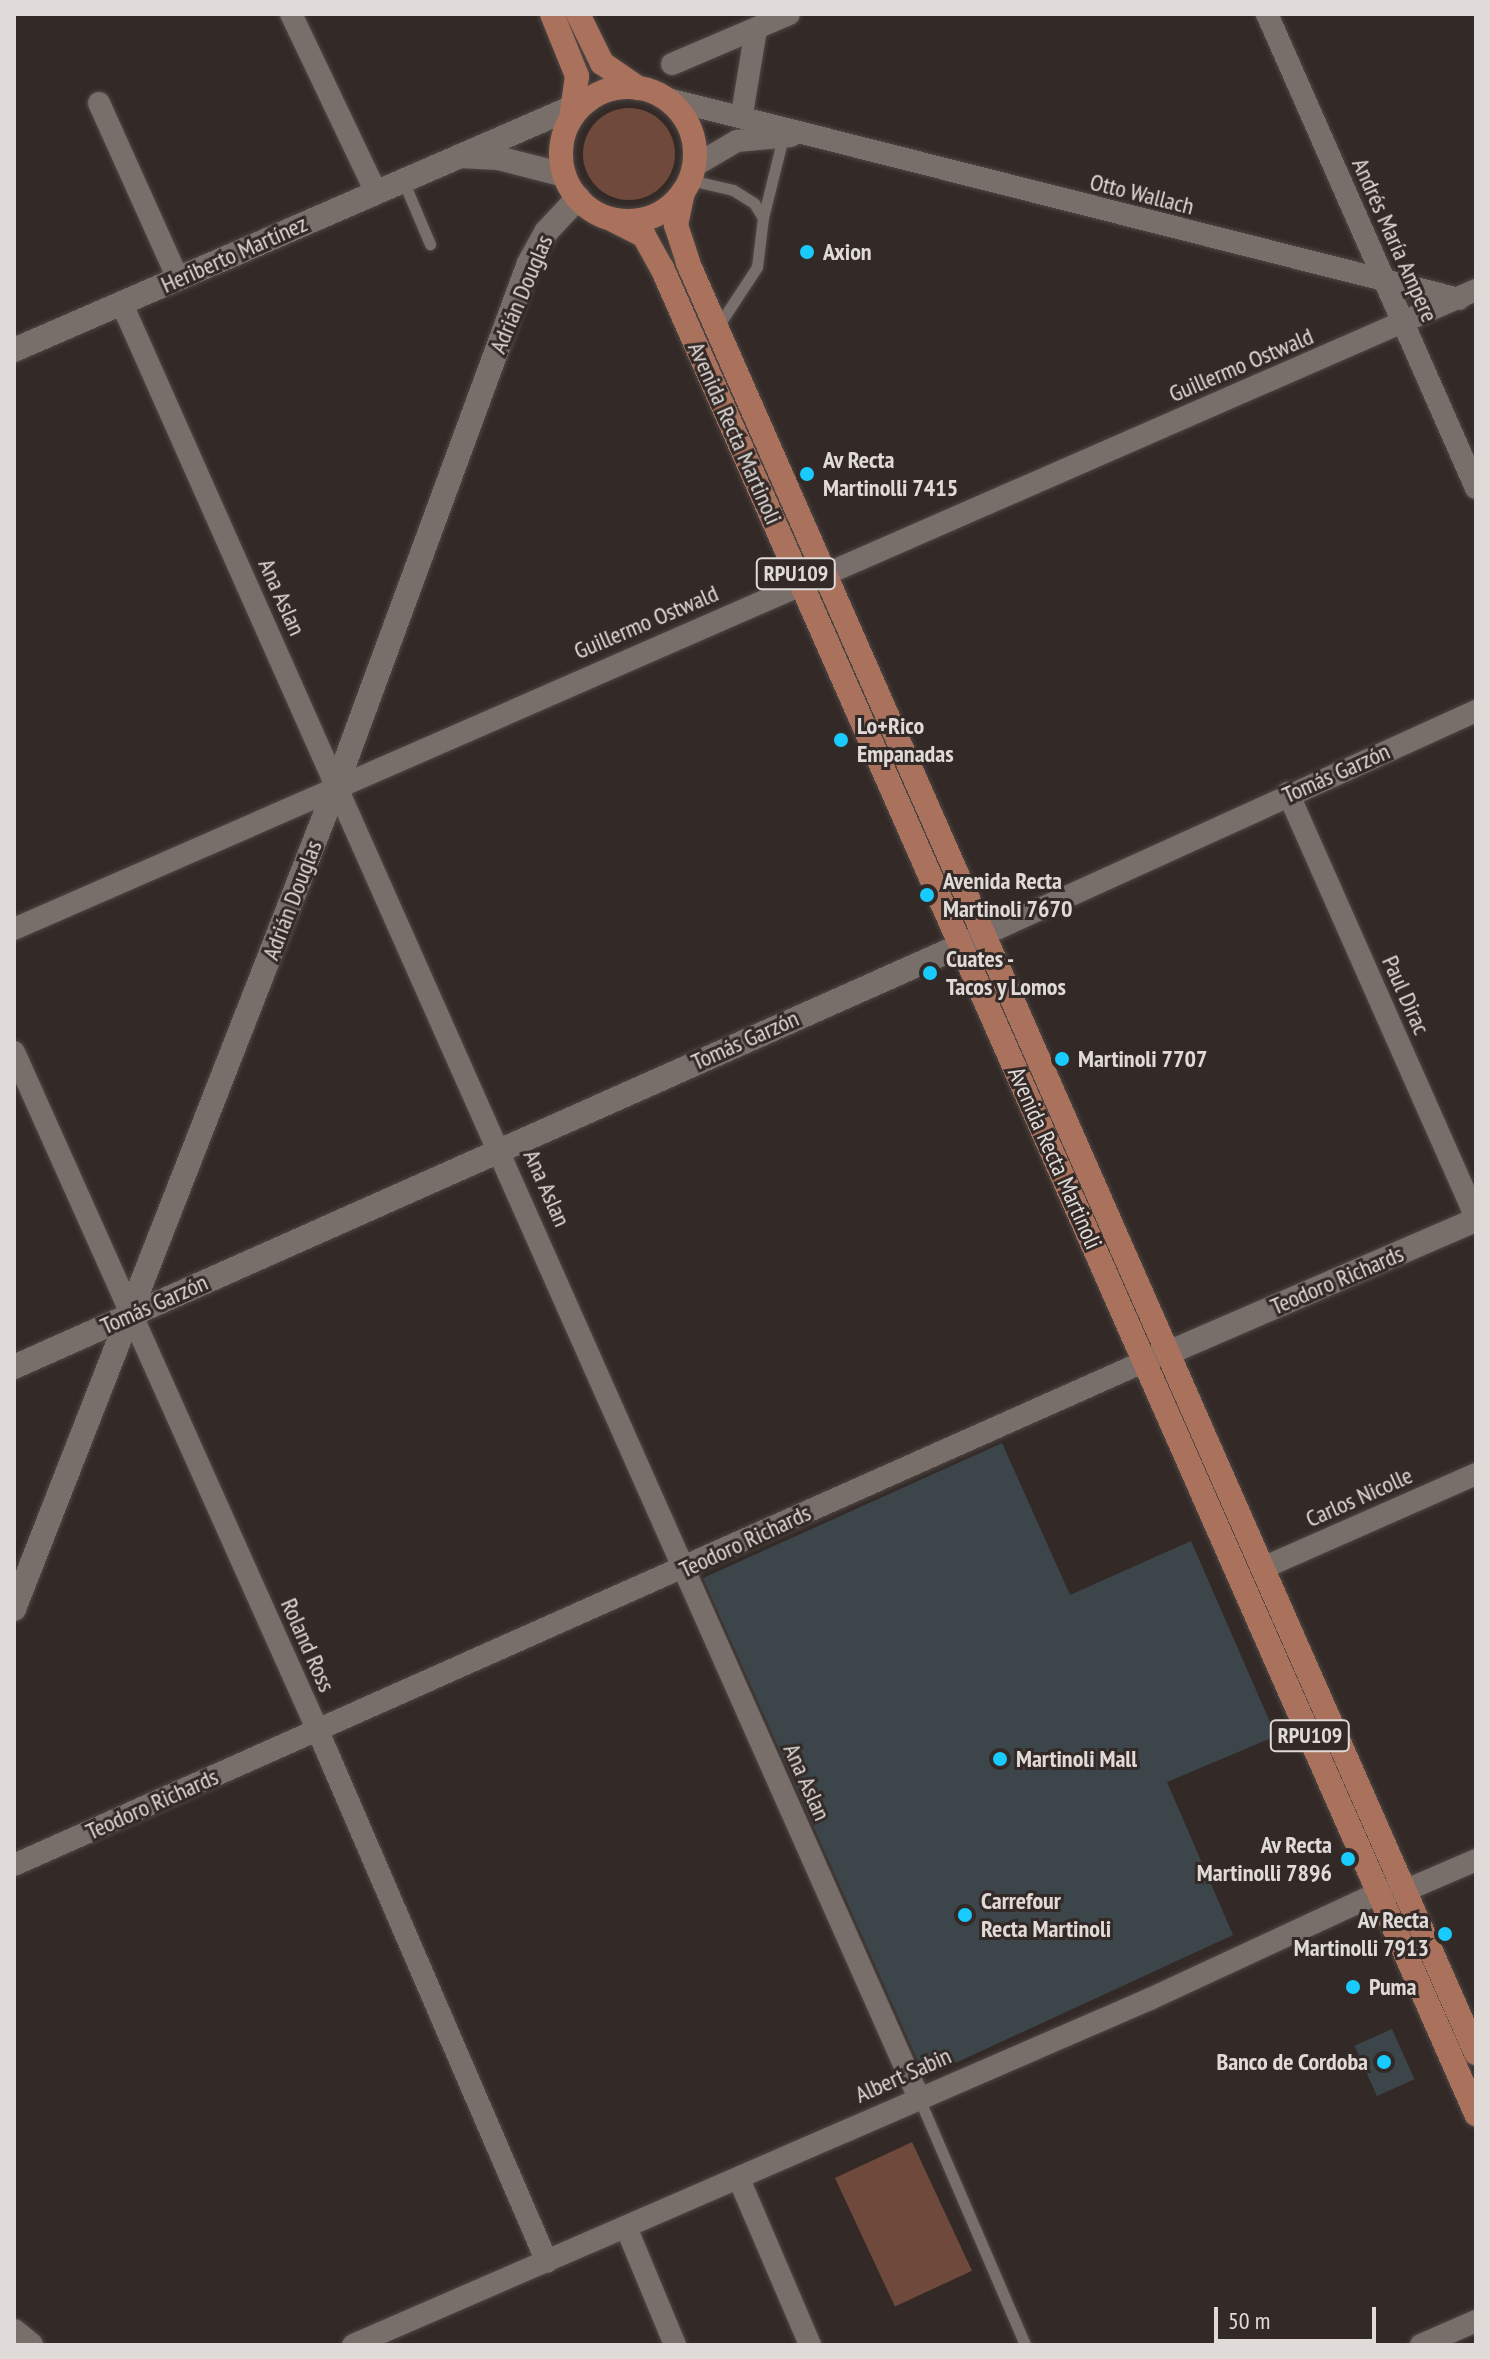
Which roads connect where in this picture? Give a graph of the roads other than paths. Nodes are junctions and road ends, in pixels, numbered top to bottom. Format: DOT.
graph roads {
  1 [pos="291,14"];
  2 [pos="552,14"];
  3 [pos="578,14"];
  4 [pos="789,14"];
  5 [pos="1267,14"];
  6 [pos="756,29"];
  7 [pos="672,64"];
  8 [pos="638,88"];
  9 [pos="664,98"];
  10 [pos="99,103"];
  11 [pos="577,109"];
  12 [pos="742,114"];
  13 [pos="790,136"];
  14 [pos="454,155"];
  15 [pos="564,175"];
  16 [pos="401,178"];
  17 [pos="689,179"];
  18 [pos="375,190"];
  19 [pos="578,198"];
  20 [pos="763,218"];
  21 [pos="613,220"];
  22 [pos="430,244"];
  23 [pos="178,279"];
  24 [pos="1385,281"];
  25 [pos="1469,297"];
  26 [pos="122,304"];
  27 [pos="1403,323"];
  28 [pos="716,328"];
  29 [pos="14,350"];
  30 [pos="1476,488"];
  31 [pos="812,579"];
  32 [pos="1476,711"];
  33 [pos="337,784"];
  34 [pos="1288,793"];
  35 [pos="14,929"];
  36 [pos="972,940"];
  37 [pos="14,1052"];
  38 [pos="500,1147"];
  39 [pos="1476,1219"];
  40 [pos="132,1314"];
  41 [pos="1156,1355"];
  42 [pos="14,1367"];
  43 [pos="1476,1474"];
  44 [pos="1263,1568"];
  45 [pos="685,1569"];
  46 [pos="14,1609"];
  47 [pos="318,1731"];
  48 [pos="1476,1860"];
  49 [pos="14,1865"];
  50 [pos="1392,1892"];
  51 [pos="1476,2053"];
  52 [pos="918,2096"];
  53 [pos="1476,2114"];
  54 [pos="739,2179"];
  55 [pos="626,2227"];
  56 [pos="547,2262"];
  57 [pos="1476,2321"];
  58 [pos="14,2331"];
  59 [pos="31,2345"];
  60 [pos="353,2345"];
  61 [pos="675,2345"];
  62 [pos="810,2345"];
  63 [pos="1025,2345"];
  64 [pos="1421,2345"];
  1 -- 18 [label="street"];
  2 -- 11 [label="main road"];
  3 -- 8 [label="main road"];
  4 -- 6 [label="street"];
  5 -- 24 [label="street, Andrés María Ampere"];
  6 -- 7 [label="street"];
  6 -- 12 [label="street"];
  8 -- 9 [label="main road"];
  8 -- 11 [label="main road"];
  9 -- 12 [label="street, Otto Wallach"];
  9 -- 17 [label="main road, RPU109"];
  10 -- 23 [label="street"];
  11 -- 14 [label="street, Heriberto Martínez"];
  11 -- 15 [label="main road"];
  12 -- 13 [label="street, Otto Wallach"];
  13 -- 17 [label="street, Otto Wallach"];
  13 -- 20 [label="lane"];
  13 -- 24 [label="street, Otto Wallach"];
  14 -- 15 [label="street, Heriberto Martínez"];
  14 -- 16 [label="street, Heriberto Martínez"];
  15 -- 19 [label="main road, RPU109"];
  16 -- 18 [label="street, Heriberto Martínez"];
  16 -- 22 [label="lane"];
  17 -- 20 [label="lane"];
  17 -- 21 [label="main road"];
  17 -- 28 [label="main road, Avenida Recta Martinoli / RPU109"];
  18 -- 23 [label="street, Heriberto Martínez"];
  19 -- 21 [label="main road, RPU109"];
  19 -- 33 [label="street, Adrián Douglas"];
  20 -- 28 [label="lane"];
  21 -- 31 [label="main road, Avenida Recta Martinoli / RPU109"];
  23 -- 26 [label="street, Heriberto Martínez"];
  24 -- 25 [label="street, Otto Wallach"];
  24 -- 27 [label="street, Andrés María Ampere"];
  25 -- 27 [label="street, Guillermo Ostwald"];
  26 -- 29 [label="street, Heriberto Martínez"];
  26 -- 33 [label="street, Ana Aslan"];
  27 -- 30 [label="street, Andrés María Ampere"];
  27 -- 31 [label="street, Guillermo Ostwald"];
  28 -- 31 [label="main road, Avenida Recta Martinoli / RPU109"];
  31 -- 33 [label="street, Guillermo Ostwald"];
  31 -- 36 [label="main road, Avenida Recta Martinoli / RPU109"];
  32 -- 34 [label="street, Tomás Garzón"];
  33 -- 35 [label="street, Guillermo Ostwald"];
  33 -- 38 [label="street, Ana Aslan"];
  33 -- 40 [label="street, Adrián Douglas"];
  34 -- 36 [label="street, Tomás Garzón"];
  34 -- 39 [label="street, Paul Dirac"];
  36 -- 38 [label="street, Tomás Garzón"];
  36 -- 41 [label="main road, Avenida Recta Martinoli / RPU109"];
  37 -- 40 [label="street, Roland Ross"];
  38 -- 40 [label="street, Tomás Garzón"];
  38 -- 45 [label="street, Ana Aslan"];
  39 -- 41 [label="street, Teodoro Richards"];
  40 -- 42 [label="street, Tomás Garzón"];
  40 -- 46 [label="street, Adrián Douglas"];
  40 -- 47 [label="street, Roland Ross"];
  41 -- 44 [label="main road, Avenida Recta Martinoli / RPU109"];
  41 -- 45 [label="street, Teodoro Richards"];
  41 -- 50 [label="main road, Avenida Recta Martinoli / RPU109"];
  43 -- 44 [label="street, Carlos Nicolle"];
  44 -- 50 [label="main road, Avenida Recta Martinoli / RPU109"];
  45 -- 47 [label="street, Teodoro Richards"];
  45 -- 52 [label="street, Ana Aslan"];
  47 -- 49 [label="street, Teodoro Richards"];
  47 -- 56 [label="street, Roland Ross"];
  48 -- 50 [label="street, Albert Sabin"];
  50 -- 51 [label="main road, Avenida Recta Martinoli / RPU109"];
  50 -- 52 [label="street, Albert Sabin"];
  50 -- 53 [label="main road, Avenida Recta Martinoli / RPU109"];
  52 -- 54 [label="street, Albert Sabin"];
  52 -- 63 [label="lane"];
  54 -- 55 [label="street, Albert Sabin"];
  54 -- 62 [label="street"];
  55 -- 56 [label="street, Albert Sabin"];
  55 -- 61 [label="street"];
  56 -- 60 [label="street, Albert Sabin"];
  57 -- 64 [label="street"];
  58 -- 59 [label="street"];
}
